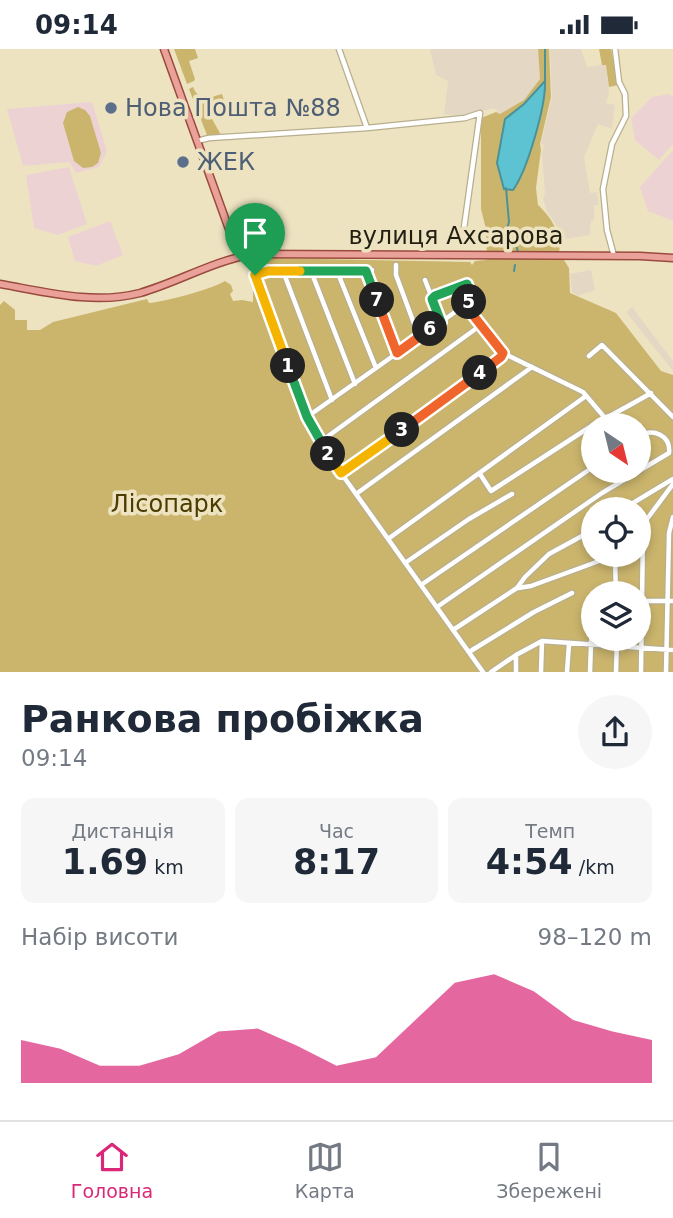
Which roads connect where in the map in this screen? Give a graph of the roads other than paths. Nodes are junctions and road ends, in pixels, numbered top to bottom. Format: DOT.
graph roads {
  1 [pos="164,49"];
  2 [pos="339,49"];
  3 [pos="615,49"];
  4 [pos="367,128"];
  5 [pos="196,142"];
  6 [pos="463,235"];
  7 [pos="247,255"];
  8 [pos="614,256"];
  9 [pos="239,257"];
  10 [pos="673,258"];
  11 [pos="396,265"];
  12 [pos="283,271"];
  13 [pos="311,271"];
  14 [pos="337,271"];
  15 [pos="255,275"];
  16 [pos="425,280"];
  17 [pos="0,284"];
  18 [pos="432,299"];
  19 [pos="465,305"];
  20 [pos="441,322"];
  21 [pos="481,325"];
  22 [pos="419,337"];
  23 [pos="397,353"];
  24 [pos="503,353"];
  25 [pos="589,356"];
  26 [pos="532,367"];
  27 [pos="376,368"];
  28 [pos="355,384"];
  29 [pos="650,393"];
  30 [pos="586,396"];
  31 [pos="332,400"];
  32 [pos="601,413"];
  33 [pos="618,413"];
  34 [pos="307,417"];
  35 [pos="673,417"];
  36 [pos="651,431"];
  37 [pos="581,433"];
  38 [pos="320,442"];
  39 [pos="651,464"];
  40 [pos="341,473"];
  41 [pos="480,474"];
  42 [pos="581,475"];
  43 [pos="673,482"];
  44 [pos="619,483"];
  45 [pos="356,494"];
  46 [pos="512,494"];
  47 [pos="645,497"];
  48 [pos="673,517"];
  49 [pos="581,537"];
  50 [pos="388,539"];
  51 [pos="405,563"];
  52 [pos="616,581"];
  53 [pos="641,581"];
  54 [pos="421,585"];
  55 [pos="517,588"];
  56 [pos="572,593"];
  57 [pos="651,601"];
  58 [pos="671,601"];
  59 [pos="437,607"];
  60 [pos="453,630"];
  61 [pos="541,641"];
  62 [pos="569,644"];
  63 [pos="581,645"];
  64 [pos="651,649"];
  65 [pos="666,650"];
  66 [pos="673,650"];
  67 [pos="590,651"];
  68 [pos="617,651"];
  69 [pos="641,651"];
  70 [pos="469,652"];
  71 [pos="516,655"];
  72 [pos="483,672"];
  73 [pos="491,672"];
  74 [pos="516,672"];
  75 [pos="541,672"];
  76 [pos="567,672"];
  77 [pos="590,672"];
  78 [pos="616,672"];
  79 [pos="641,672"];
  80 [pos="666,672"];
  1 -- 5 [label="main road"];
  2 -- 4 [label="street"];
  3 -- 8 [label="street"];
  4 -- 5 [label="street"];
  4 -- 6 [label="street"];
  5 -- 9 [label="main road"];
  7 -- 8 [label="main road, вулиця Ахсарова"];
  7 -- 9 [label="main road, вулиця Ахсарова"];
  7 -- 15 [label="street"];
  8 -- 10 [label="main road, вулиця Ахсарова"];
  9 -- 17 [label="main road, вулиця Ахсарова"];
  11 -- 22 [label="street"];
  12 -- 13 [label="street"];
  12 -- 15 [label="street"];
  12 -- 31 [label="street"];
  13 -- 14 [label="street"];
  13 -- 28 [label="street"];
  14 -- 23 [label="street"];
  14 -- 27 [label="street"];
  15 -- 34 [label="street"];
  16 -- 18 [label="street"];
  18 -- 19 [label="street"];
  18 -- 20 [label="street"];
  19 -- 20 [label="street"];
  19 -- 21 [label="street"];
  20 -- 22 [label="street"];
  21 -- 24 [label="street"];
  21 -- 38 [label="street"];
  22 -- 23 [label="street"];
  23 -- 27 [label="street"];
  24 -- 26 [label="street"];
  24 -- 40 [label="street"];
  25 -- 29 [label="street"];
  26 -- 30 [label="street"];
  26 -- 45 [label="street"];
  27 -- 28 [label="street"];
  28 -- 31 [label="street"];
  29 -- 33 [label="street"];
  29 -- 35 [label="street"];
  30 -- 32 [label="street"];
  30 -- 41 [label="street"];
  31 -- 34 [label="street"];
  34 -- 38 [label="street"];
  36 -- 39 [label="street"];
  37 -- 41 [label="street"];
  38 -- 40 [label="street"];
  40 -- 45 [label="street"];
  41 -- 50 [label="street"];
  42 -- 54 [label="street"];
  43 -- 47 [label="street"];
  43 -- 53 [label="street"];
  44 -- 59 [label="street"];
  45 -- 50 [label="street"];
  46 -- 51 [label="street"];
  48 -- 58 [label="street"];
  49 -- 55 [label="street"];
  50 -- 51 [label="street"];
  51 -- 54 [label="street"];
  52 -- 55 [label="street"];
  54 -- 59 [label="street"];
  55 -- 60 [label="street"];
  56 -- 70 [label="street"];
  57 -- 58 [label="street"];
  58 -- 65 [label="street"];
  59 -- 60 [label="street"];
  60 -- 70 [label="street"];
  61 -- 62 [label="street"];
  61 -- 71 [label="street"];
  61 -- 75 [label="street"];
  62 -- 63 [label="street"];
  62 -- 76 [label="street"];
  64 -- 65 [label="street"];
  65 -- 66 [label="street"];
  65 -- 80 [label="street"];
  67 -- 77 [label="street"];
  68 -- 78 [label="street"];
  69 -- 79 [label="street"];
  70 -- 72 [label="street"];
  71 -- 73 [label="street"];
  71 -- 74 [label="street"];
}
